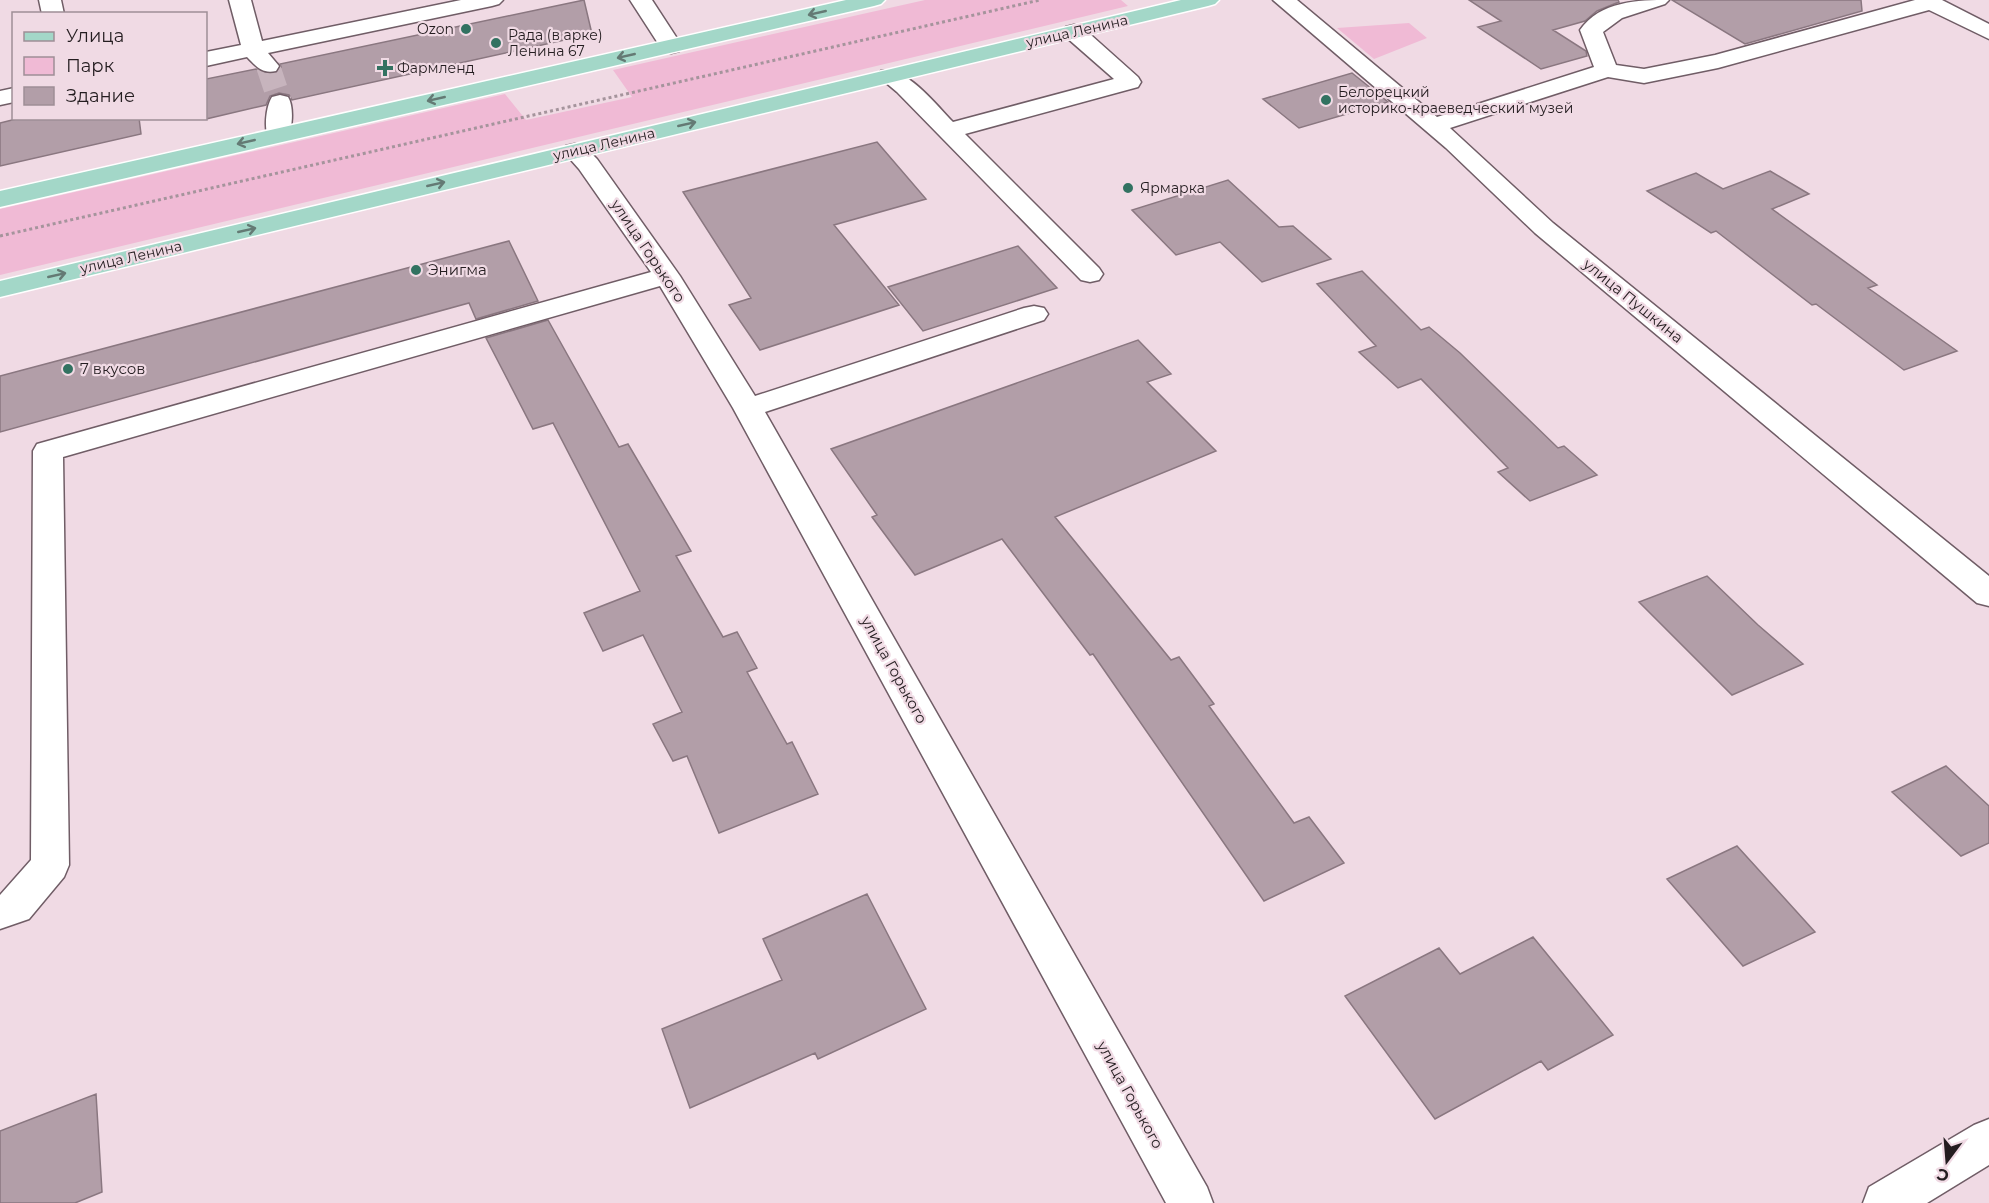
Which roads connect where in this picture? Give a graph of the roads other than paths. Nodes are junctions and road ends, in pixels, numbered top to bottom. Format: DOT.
graph roads {
  1 [pos="240,0"];
  2 [pos="492,0"];
  3 [pos="641,0"];
  4 [pos="874,0"];
  5 [pos="1284,0"];
  6 [pos="1658,0"];
  7 [pos="1199,1"];
  8 [pos="1929,1"];
  9 [pos="1074,32"];
  10 [pos="1989,33"];
  11 [pos="670,46"];
  12 [pos="254,50"];
  13 [pos="207,59"];
  14 [pos="268,66"];
  15 [pos="1607,70"];
  16 [pos="889,76"];
  17 [pos="280,102"];
  18 [pos="1434,126"];
  19 [pos="948,130"];
  20 [pos="278,135"];
  21 [pos="575,151"];
  22 [pos="0,199"];
  23 [pos="1090,274"];
  24 [pos="667,276"];
  25 [pos="0,289"];
  26 [pos="1034,314"];
  27 [pos="748,408"];
  28 [pos="1989,594"];
  29 [pos="0,912"];
  30 [pos="1989,1140"];
  31 [pos="1191,1203"];
  32 [pos="1885,1203"];
  1 -- 12 [label="street"];
  2 -- 12 [label="street"];
  3 -- 11 [label="street"];
  4 -- 11 [label="main road, one-way"];
  5 -- 18 [label="street, улица Пушкина"];
  6 -- 15 [label="street"];
  7 -- 9 [label="main road, улица Ленина"];
  8 -- 10 [label="street"];
  8 -- 15 [label="street"];
  9 -- 16 [label="main road, улица Ленина"];
  9 -- 19 [label="street"];
  11 -- 20 [label="main road, one-way"];
  12 -- 13 [label="street"];
  12 -- 14 [label="street"];
  15 -- 18 [label="street"];
  16 -- 19 [label="street"];
  21 -- 16 [label="main road, улица Ленина, one-way"];
  17 -- 20 [label="street"];
  18 -- 28 [label="street, улица Пушкина"];
  19 -- 23 [label="street"];
  20 -- 22 [label="main road, one-way"];
  21 -- 24 [label="street, улица Горького"];
  25 -- 21 [label="main road, улица Ленина, one-way"];
  24 -- 27 [label="street, улица Горького"];
  24 -- 29 [label="street"];
  26 -- 27 [label="street"];
  27 -- 31 [label="street, улица Горького"];
  30 -- 32 [label="street"];
}
